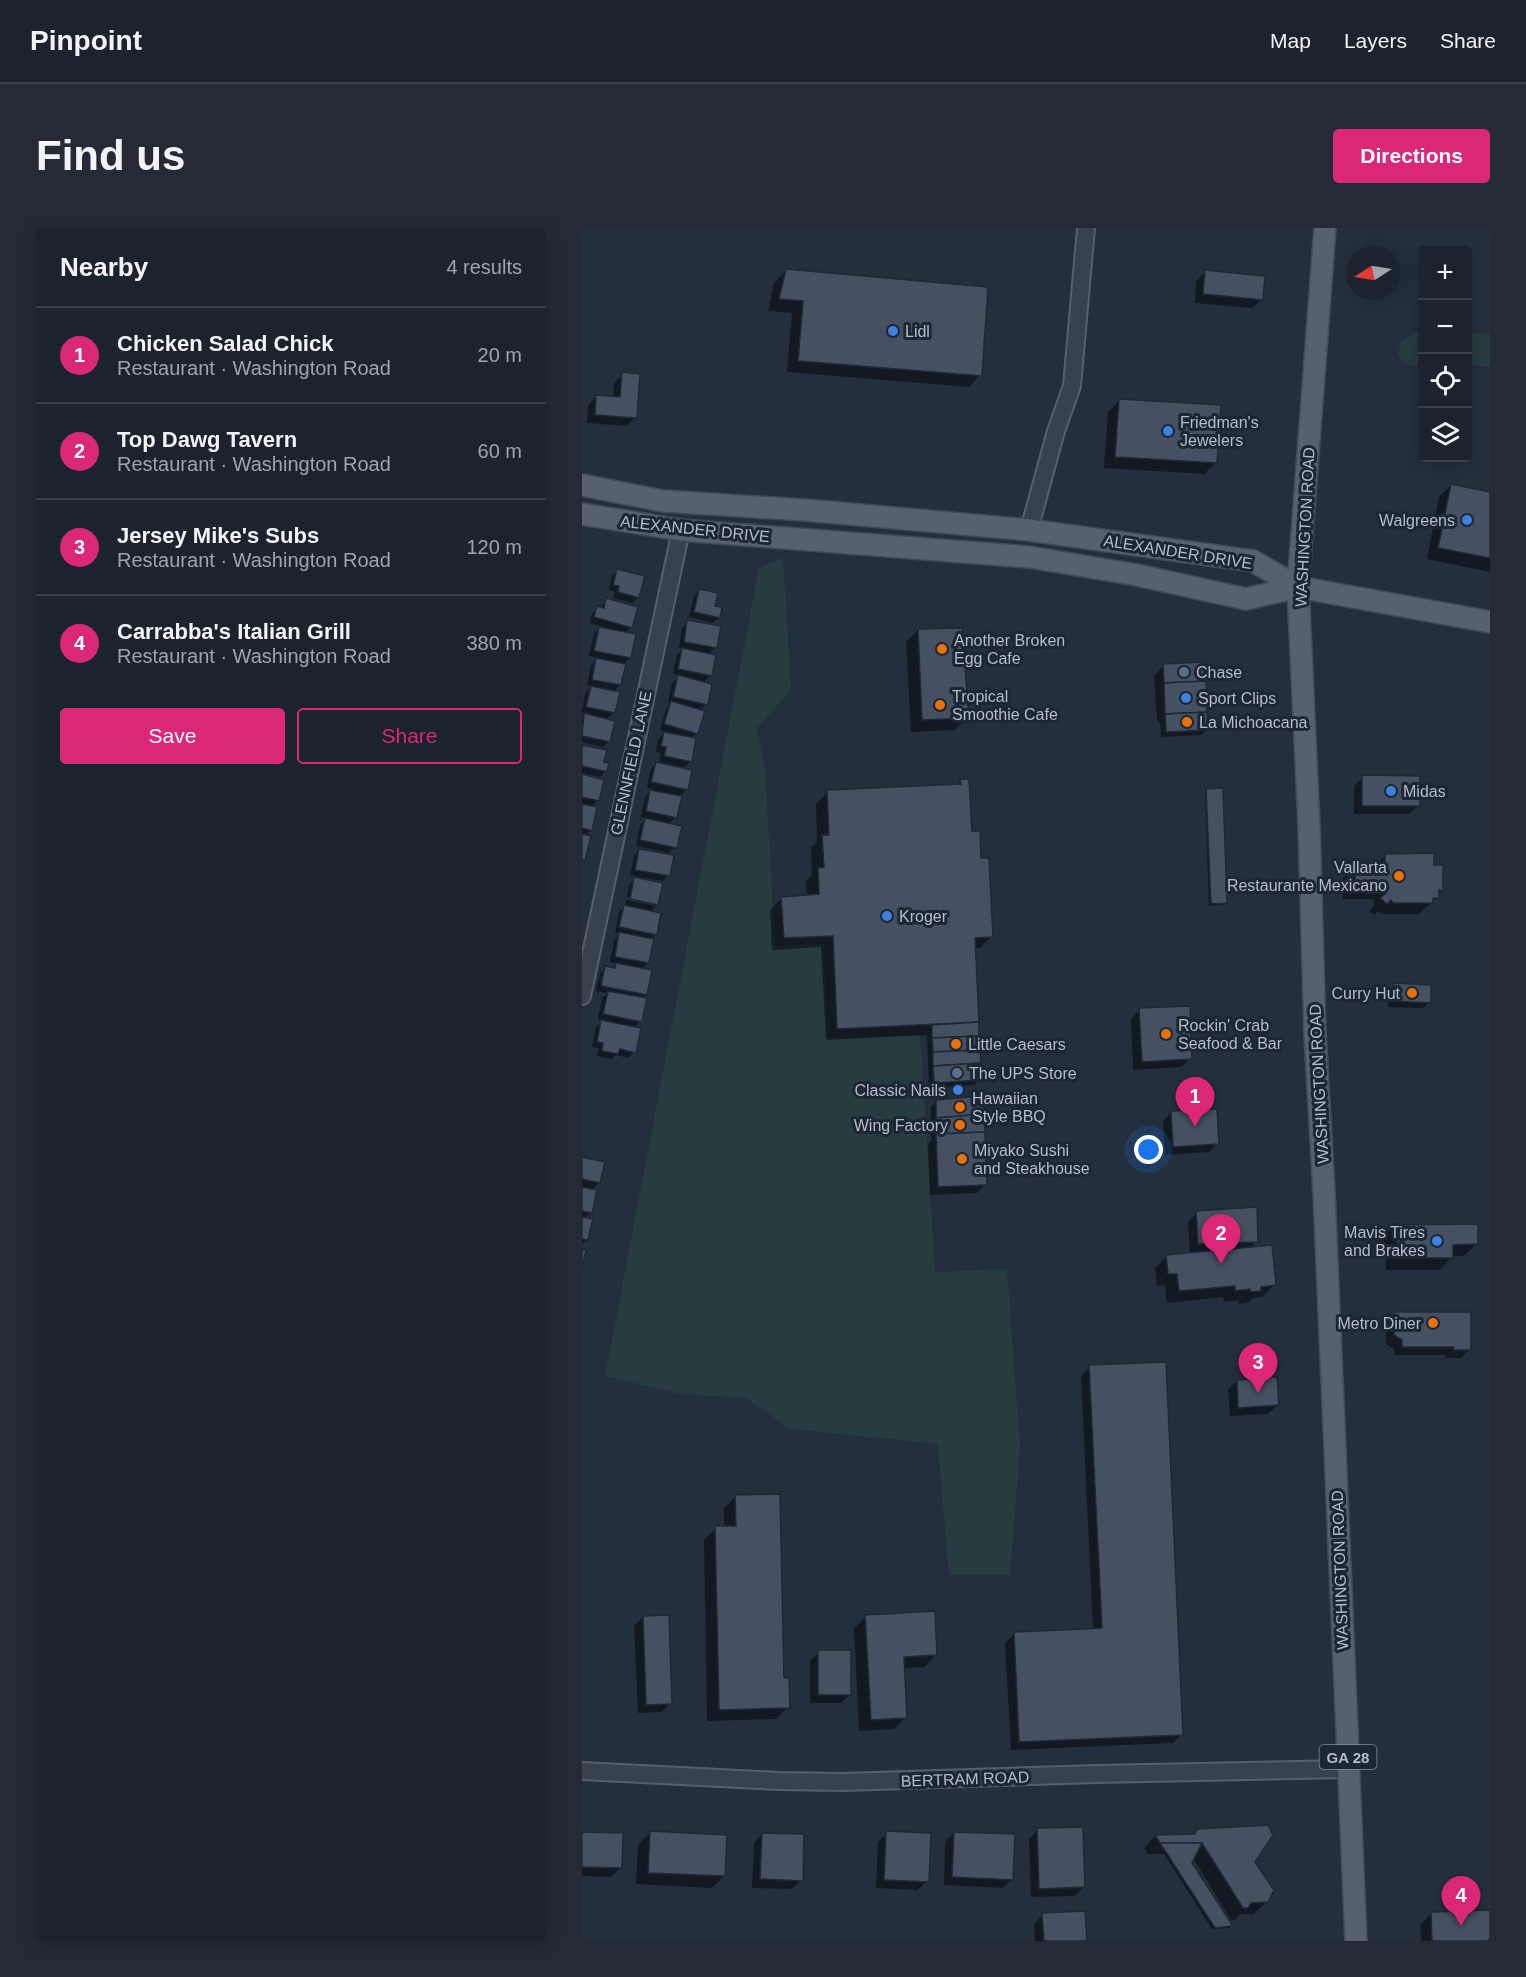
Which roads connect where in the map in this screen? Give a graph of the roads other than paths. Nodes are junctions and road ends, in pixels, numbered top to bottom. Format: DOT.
graph roads {
  1 [pos="1086,228"];
  2 [pos="1325,228"];
  3 [pos="582,485"];
  4 [pos="582,514"];
  5 [pos="681,530"];
  6 [pos="1029,530"];
  7 [pos="1299,587"];
  8 [pos="1490,622"];
  9 [pos="582,996"];
  10 [pos="1349,1769"];
  11 [pos="582,1771"];
  12 [pos="1356,1941"];
  1 -- 6 [label="street"];
  2 -- 7 [label="main road, WASHINGTON ROAD / GA 28"];
  3 -- 6 [label="main road, ALEXANDER DRIVE"];
  4 -- 5 [label="main road, ALEXANDER DRIVE"];
  5 -- 7 [label="main road, ALEXANDER DRIVE"];
  5 -- 9 [label="street, GLENNFIELD LANE"];
  6 -- 7 [label="main road, ALEXANDER DRIVE"];
  7 -- 8 [label="main road"];
  7 -- 10 [label="main road, WASHINGTON ROAD / GA 28"];
  10 -- 11 [label="street, BERTRAM ROAD"];
  10 -- 12 [label="main road, WASHINGTON ROAD / GA 28"];
}
